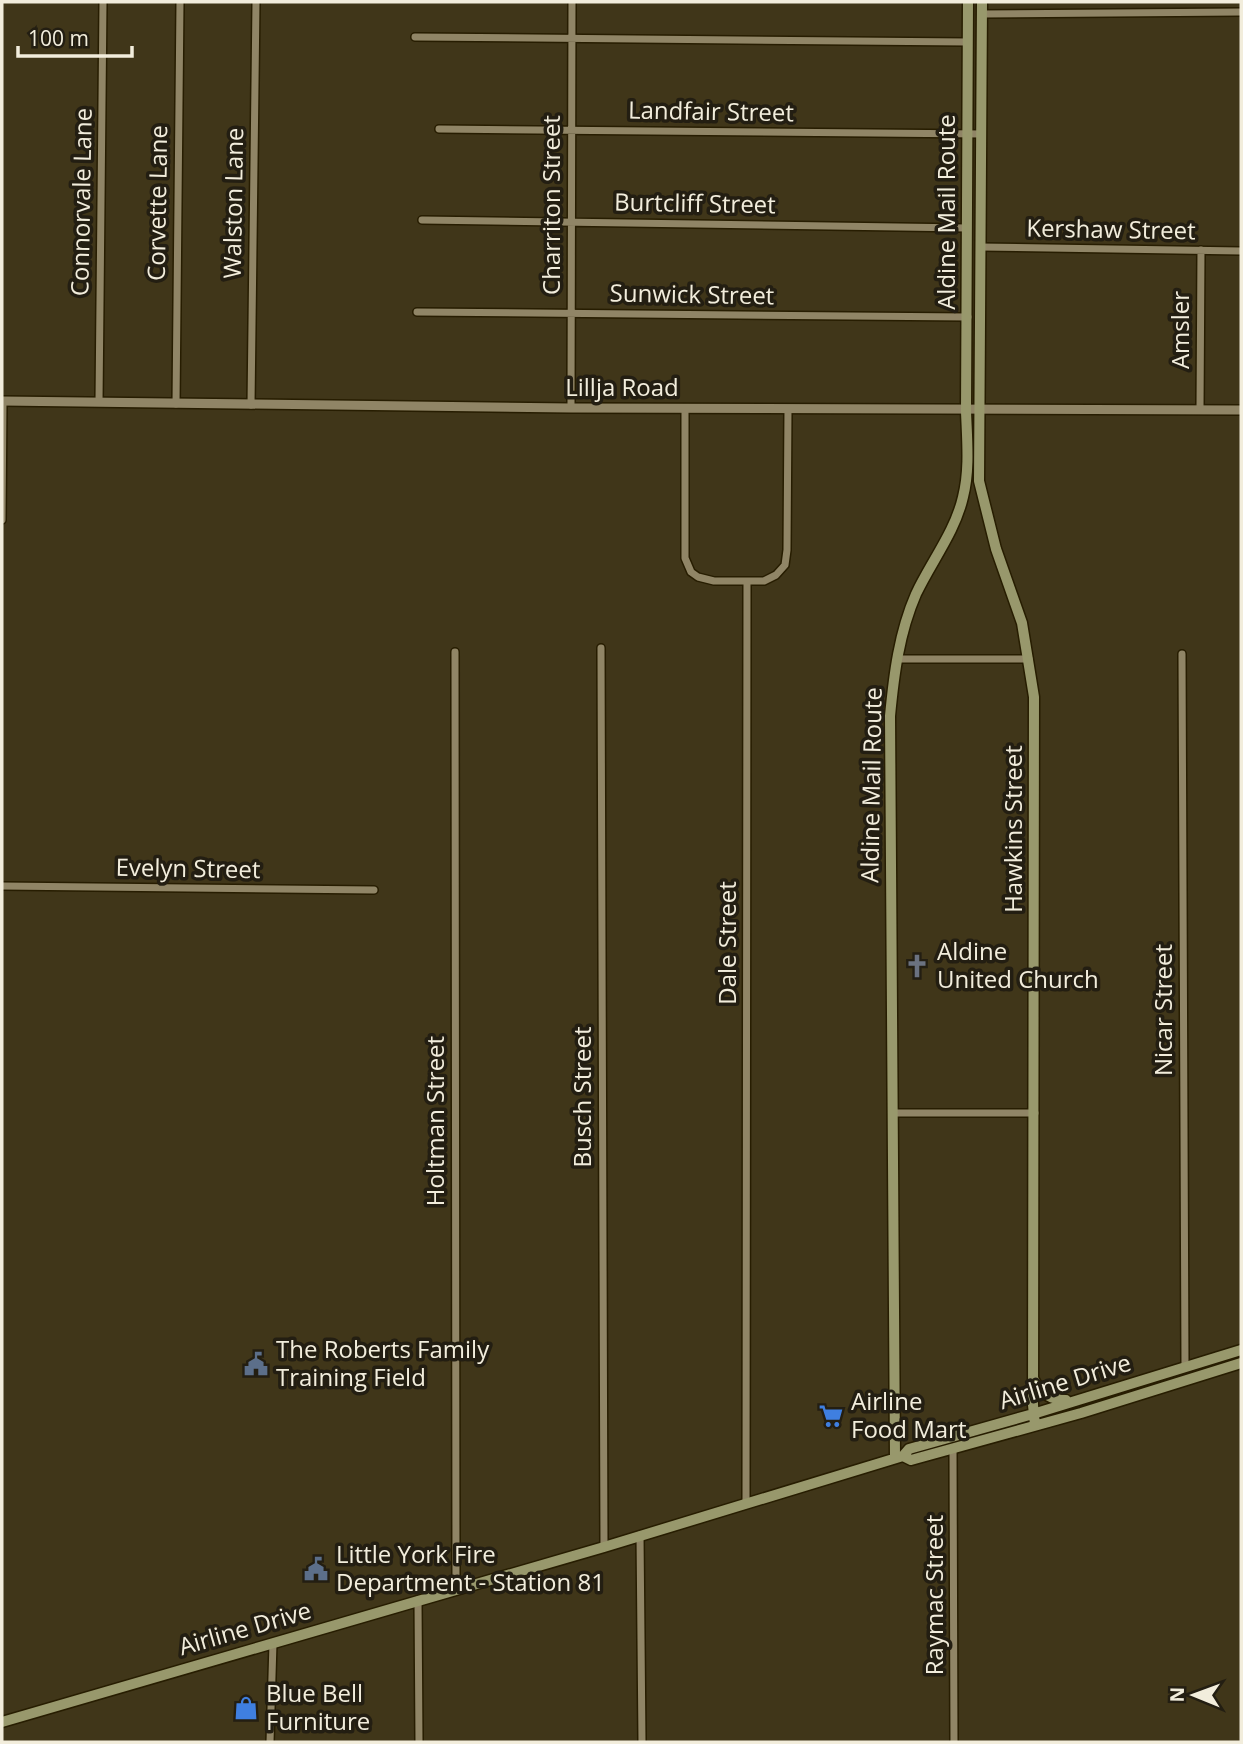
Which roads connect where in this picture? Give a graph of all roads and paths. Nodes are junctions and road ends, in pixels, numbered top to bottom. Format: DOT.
graph roads {
  1 [pos="103,2"];
  2 [pos="180,2"];
  3 [pos="256,2"];
  4 [pos="572,2"];
  5 [pos="968,2"];
  6 [pos="982,2"];
  7 [pos="1241,12"];
  8 [pos="982,14"];
  9 [pos="415,37"];
  10 [pos="572,38"];
  11 [pos="968,43"];
  12 [pos="439,129"];
  13 [pos="571,130"];
  14 [pos="982,134"];
  15 [pos="968,135"];
  16 [pos="422,219"];
  17 [pos="571,221"];
  18 [pos="967,228"];
  19 [pos="980,247"];
  20 [pos="1201,250"];
  21 [pos="1241,251"];
  22 [pos="416,312"];
  23 [pos="570,312"];
  24 [pos="968,317"];
  25 [pos="2,401"];
  26 [pos="99,402"];
  27 [pos="176,404"];
  28 [pos="251,405"];
  29 [pos="571,408"];
  30 [pos="685,408"];
  31 [pos="788,409"];
  32 [pos="1200,410"];
  33 [pos="1241,410"];
  34 [pos="967,411"];
  35 [pos="980,411"];
  36 [pos="979,461"];
  37 [pos="2,520"];
  38 [pos="747,583"];
  39 [pos="601,648"];
  40 [pos="455,652"];
  41 [pos="1182,654"];
  42 [pos="897,659"];
  43 [pos="1029,659"];
  44 [pos="2,886"];
  45 [pos="374,890"];
  46 [pos="893,1113"];
  47 [pos="1035,1113"];
  48 [pos="1241,1350"];
  49 [pos="1241,1363"];
  50 [pos="1185,1366"];
  51 [pos="1034,1380"];
  52 [pos="1077,1401"];
  53 [pos="1034,1420"];
  54 [pos="953,1448"];
  55 [pos="899,1457"];
  56 [pos="747,1503"];
  57 [pos="640,1535"];
  58 [pos="604,1547"];
  59 [pos="456,1589"];
  60 [pos="418,1600"];
  61 [pos="273,1643"];
  62 [pos="2,1722"];
  63 [pos="270,1742"];
  64 [pos="419,1742"];
  65 [pos="642,1742"];
  66 [pos="954,1742"];
  1 -- 26 [label="street, Connorvale Lane"];
  2 -- 27 [label="street, Corvette Lane"];
  3 -- 28 [label="street, Walston Lane"];
  4 -- 10 [label="street, Charriton Street"];
  5 -- 11 [label="main road, Aldine Mail Route"];
  6 -- 8 [label="main road, Aldine Mail Route"];
  7 -- 8 [label="street"];
  8 -- 14 [label="main road, Aldine Mail Route"];
  9 -- 10 [label="street"];
  10 -- 11 [label="street"];
  10 -- 13 [label="street, Charriton Street"];
  11 -- 15 [label="main road, Aldine Mail Route"];
  12 -- 13 [label="street, Landfair Street"];
  13 -- 15 [label="street, Landfair Street"];
  13 -- 17 [label="street, Charriton Street"];
  14 -- 15 [label="street, Landfair Street"];
  14 -- 19 [label="main road, Aldine Mail Route"];
  15 -- 18 [label="main road, Aldine Mail Route"];
  16 -- 17 [label="street, Burtcliff Street"];
  17 -- 18 [label="street, Burtcliff Street"];
  17 -- 23 [label="street, Charriton Street"];
  18 -- 24 [label="main road, Aldine Mail Route"];
  19 -- 20 [label="street, Kershaw Street"];
  19 -- 35 [label="main road, Aldine Mail Route"];
  20 -- 21 [label="street, Kershaw Street"];
  20 -- 32 [label="street, Amsler"];
  22 -- 23 [label="street, Sunwick Street"];
  23 -- 24 [label="street, Sunwick Street"];
  23 -- 29 [label="street, Charriton Street"];
  24 -- 34 [label="main road, Aldine Mail Route"];
  25 -- 26 [label="street, Lillja Road"];
  25 -- 37 [label="street"];
  26 -- 27 [label="street, Lillja Road"];
  27 -- 28 [label="street, Lillja Road"];
  28 -- 29 [label="street, Lillja Road"];
  29 -- 30 [label="street, Lillja Road"];
  30 -- 31 [label="street, Lillja Road"];
  30 -- 38 [label="street"];
  31 -- 34 [label="street, Lillja Road"];
  31 -- 38 [label="street"];
  32 -- 33 [label="street, Lillja Road"];
  32 -- 35 [label="street, Lillja Road"];
  34 -- 35 [label="street, Lillja Road"];
  34 -- 42 [label="main road, Aldine Mail Route"];
  35 -- 36 [label="main road, Aldine Mail Route"];
  36 -- 43 [label="main road, Hawkins Street"];
  38 -- 56 [label="street, Dale Street"];
  39 -- 58 [label="street, Busch Street"];
  40 -- 59 [label="street, Holtman Street"];
  41 -- 50 [label="street, Nicar Street"];
  42 -- 43 [label="street"];
  42 -- 46 [label="main road, Aldine Mail Route"];
  43 -- 47 [label="main road, Hawkins Street"];
  44 -- 45 [label="street, Evelyn Street"];
  46 -- 47 [label="street"];
  46 -- 55 [label="main road, Aldine Mail Route"];
  47 -- 51 [label="main road, Hawkins Street"];
  48 -- 50 [label="main road, Airline Drive"];
  49 -- 53 [label="main road, Airline Drive"];
  50 -- 52 [label="main road, Airline Drive"];
  51 -- 52 [label="main road"];
  51 -- 53 [label="main road, Hawkins Street"];
  52 -- 53 [label="main road, Airline Drive"];
  53 -- 54 [label="main road, Airline Drive"];
  53 -- 55 [label="main road, Airline Drive"];
  54 -- 55 [label="main road, Airline Drive"];
  54 -- 66 [label="street, Raymac Street"];
  55 -- 56 [label="main road, Airline Drive"];
  56 -- 57 [label="main road, Airline Drive"];
  57 -- 58 [label="main road, Airline Drive"];
  57 -- 65 [label="street"];
  58 -- 59 [label="main road, Airline Drive"];
  59 -- 60 [label="main road, Airline Drive"];
  60 -- 61 [label="main road, Airline Drive"];
  60 -- 64 [label="street"];
  61 -- 62 [label="main road, Airline Drive"];
  61 -- 63 [label="street"];
}
